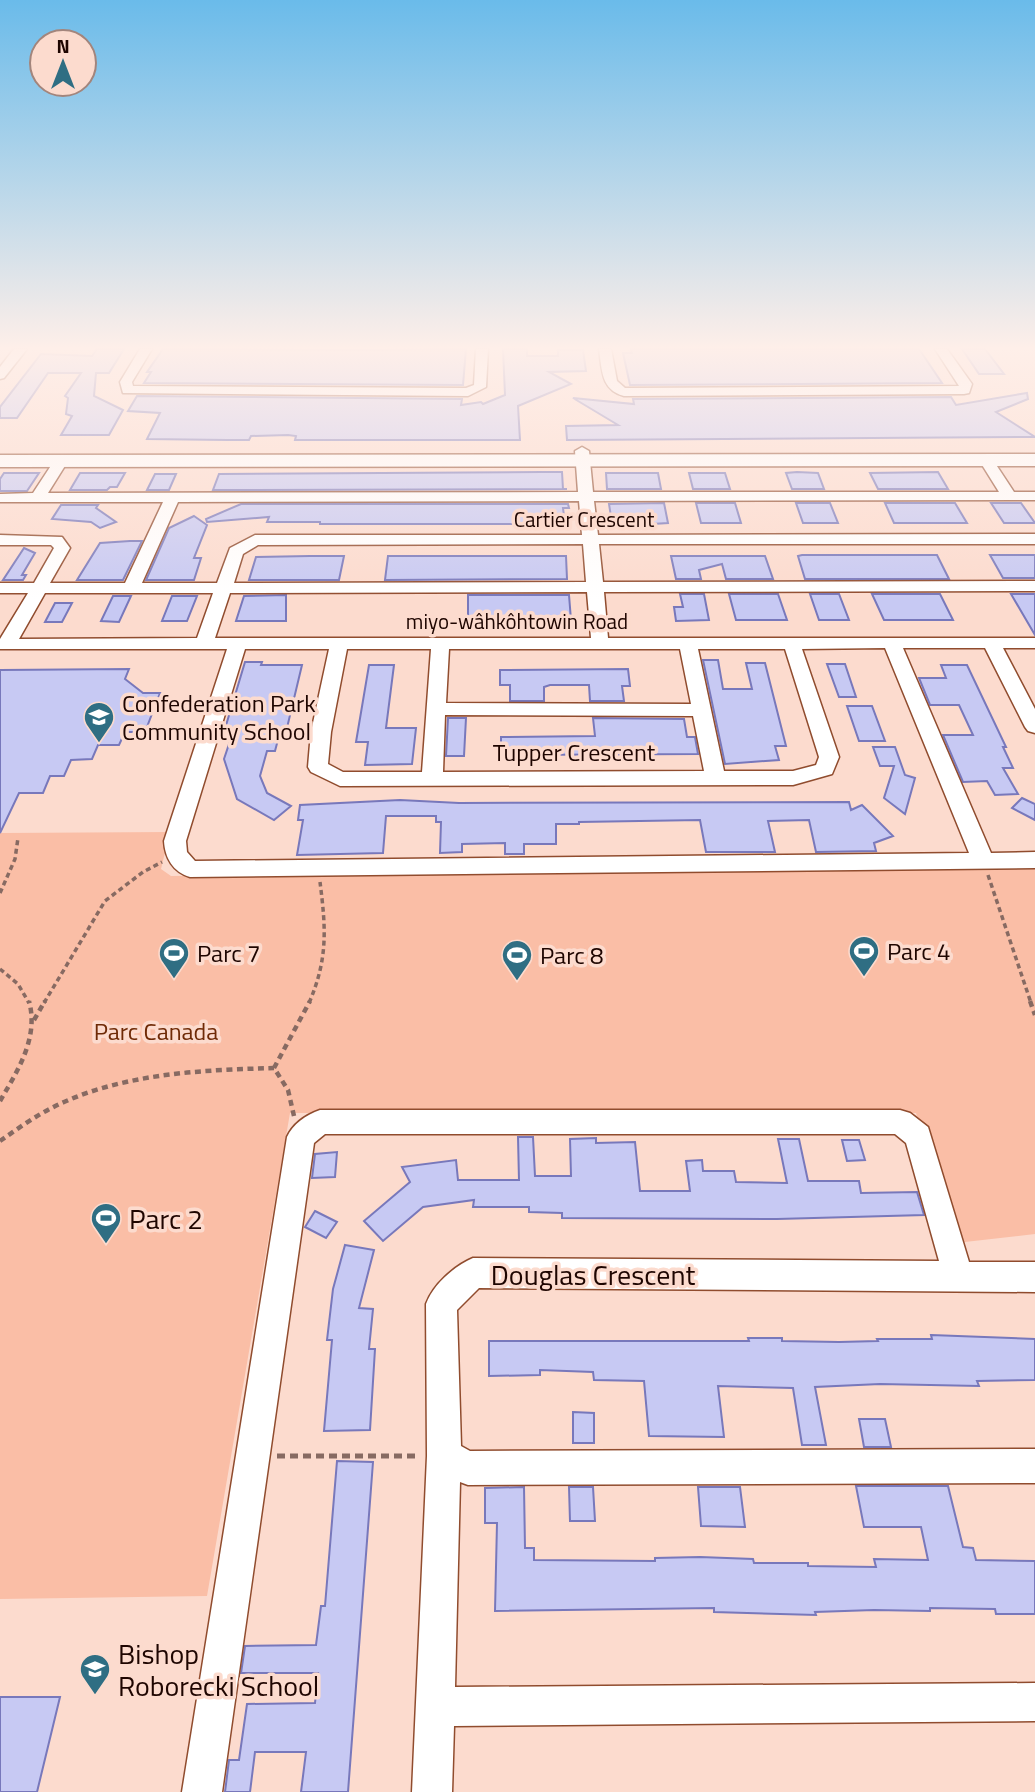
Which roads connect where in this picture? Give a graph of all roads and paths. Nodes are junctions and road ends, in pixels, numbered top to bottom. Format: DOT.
graph roads {
  1 [pos="1035,450"];
  2 [pos="0,451"];
  3 [pos="582,456"];
  4 [pos="986,460"];
  5 [pos="1035,460"];
  6 [pos="0,461"];
  7 [pos="61,461"];
  8 [pos="1009,496"];
  9 [pos="1035,496"];
  10 [pos="586,497"];
  11 [pos="0,498"];
  12 [pos="38,498"];
  13 [pos="172,499"];
  14 [pos="1035,539"];
  15 [pos="0,540"];
  16 [pos="590,540"];
  17 [pos="1035,586"];
  18 [pos="223,587"];
  19 [pos="595,587"];
  20 [pos="0,588"];
  21 [pos="39,588"];
  22 [pos="131,588"];
  23 [pos="600,643"];
  24 [pos="992,643"];
  25 [pos="1035,643"];
  26 [pos="4,644"];
  27 [pos="688,644"];
  28 [pos="793,644"];
  29 [pos="892,644"];
  30 [pos="204,645"];
  31 [pos="237,645"];
  32 [pos="339,645"];
  33 [pos="440,645"];
  34 [pos="436,709"];
  35 [pos="1031,709"];
  36 [pos="702,710"];
  37 [pos="1035,727"];
  38 [pos="432,778"];
  39 [pos="715,778"];
  40 [pos="18,838"];
  41 [pos="176,855"];
  42 [pos="983,860"];
  43 [pos="1035,860"];
  44 [pos="317,866"];
  45 [pos="0,893"];
  46 [pos="0,969"];
  47 [pos="1035,1015"];
  48 [pos="34,1020"];
  49 [pos="274,1068"];
  50 [pos="0,1101"];
  51 [pos="301,1137"];
  52 [pos="0,1141"];
  53 [pos="958,1275"];
  54 [pos="1035,1277"];
  55 [pos="254,1457"];
  56 [pos="432,1457"];
  57 [pos="1035,1466"];
  58 [pos="1035,1702"];
  59 [pos="435,1707"];
  60 [pos="202,1792"];
  61 [pos="432,1792"];
  1 -- 3 [label="main road"];
  2 -- 3 [label="main road"];
  3 -- 4 [label="main road"];
  3 -- 7 [label="main road"];
  3 -- 10 [label="street"];
  4 -- 5 [label="main road"];
  4 -- 8 [label="street"];
  6 -- 7 [label="main road"];
  7 -- 12 [label="street"];
  8 -- 9 [label="street"];
  8 -- 10 [label="street"];
  10 -- 13 [label="street"];
  10 -- 16 [label="street"];
  11 -- 12 [label="street"];
  12 -- 13 [label="street"];
  13 -- 22 [label="street"];
  14 -- 16 [label="street, Cartier Crescent"];
  15 -- 21 [label="street"];
  16 -- 18 [label="street, Cartier Crescent"];
  16 -- 19 [label="street"];
  17 -- 19 [label="street"];
  18 -- 19 [label="street"];
  18 -- 22 [label="street"];
  18 -- 30 [label="street, Cartier Crescent"];
  19 -- 23 [label="street"];
  20 -- 21 [label="street"];
  21 -- 22 [label="street"];
  21 -- 26 [label="street"];
  23 -- 27 [label="street, miyo-wâhkôhtowin Road"];
  23 -- 33 [label="street, miyo-wâhkôhtowin Road"];
  24 -- 25 [label="street, miyo-wâhkôhtowin Road"];
  24 -- 29 [label="street, miyo-wâhkôhtowin Road"];
  24 -- 35 [label="street"];
  26 -- 30 [label="street, miyo-wâhkôhtowin Road"];
  27 -- 28 [label="street, miyo-wâhkôhtowin Road"];
  27 -- 36 [label="street"];
  28 -- 29 [label="street, miyo-wâhkôhtowin Road"];
  28 -- 39 [label="street, Tupper Crescent"];
  29 -- 42 [label="street"];
  30 -- 31 [label="street, miyo-wâhkôhtowin Road"];
  31 -- 32 [label="street, miyo-wâhkôhtowin Road"];
  31 -- 41 [label="street"];
  32 -- 33 [label="street, miyo-wâhkôhtowin Road"];
  32 -- 38 [label="street, Tupper Crescent"];
  33 -- 34 [label="street"];
  34 -- 36 [label="street"];
  34 -- 38 [label="street"];
  35 -- 37 [label="street"];
  36 -- 39 [label="street"];
  38 -- 39 [label="street, Tupper Crescent"];
  40 -- 45 [label="path"];
  41 -- 44 [label="street"];
  41 -- 48 [label="path"];
  42 -- 43 [label="street"];
  42 -- 44 [label="street"];
  42 -- 47 [label="path"];
  44 -- 49 [label="path"];
  46 -- 48 [label="path"];
  48 -- 50 [label="path"];
  49 -- 51 [label="path"];
  49 -- 52 [label="path"];
  51 -- 53 [label="street"];
  51 -- 55 [label="street"];
  53 -- 54 [label="street, Douglas Crescent"];
  53 -- 56 [label="street, Douglas Crescent"];
  55 -- 56 [label="path"];
  55 -- 60 [label="street"];
  56 -- 57 [label="street"];
  56 -- 59 [label="street, Douglas Crescent"];
  58 -- 59 [label="street"];
  59 -- 61 [label="street, Douglas Crescent"];
}
